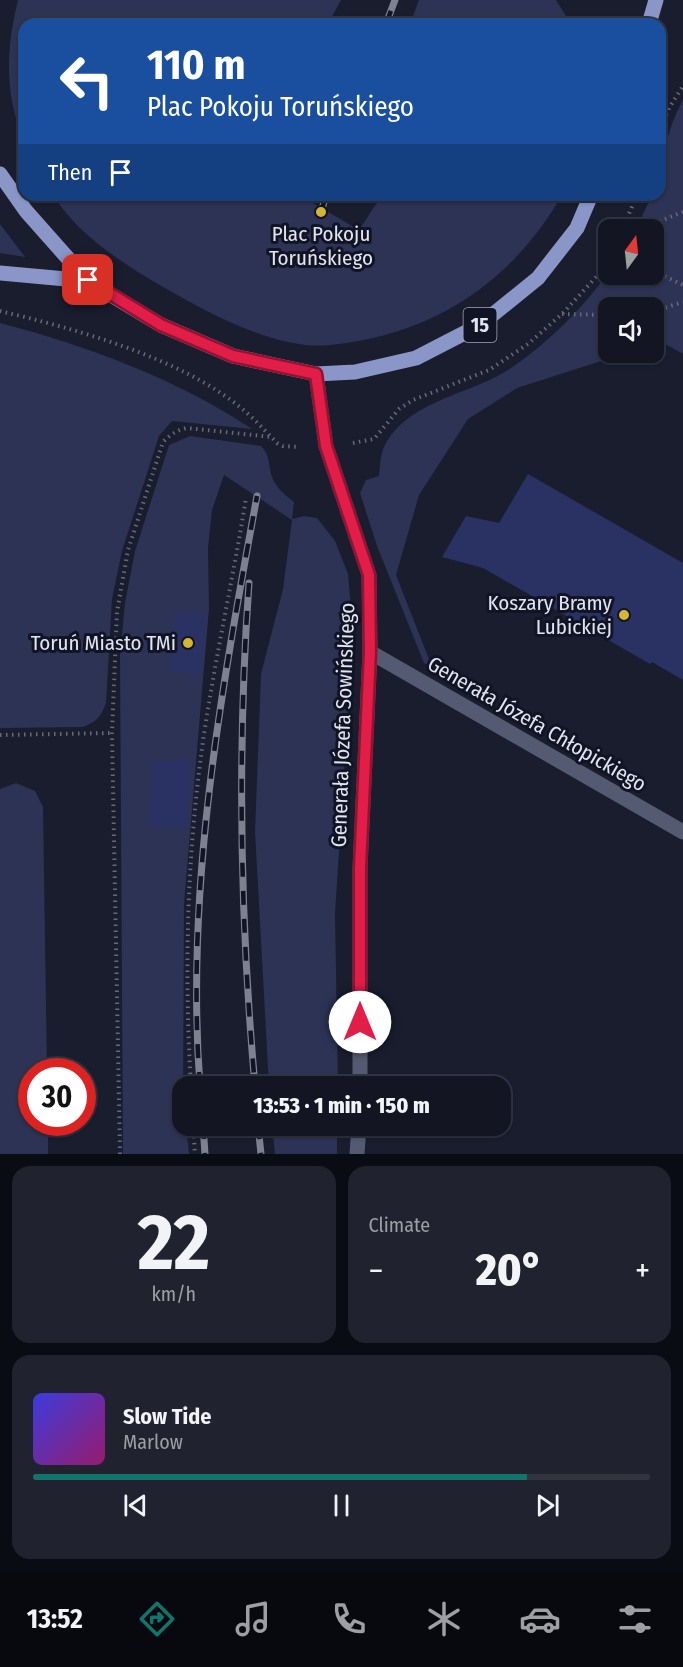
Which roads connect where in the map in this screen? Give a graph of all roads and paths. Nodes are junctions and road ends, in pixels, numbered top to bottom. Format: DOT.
graph roads {
  1 [pos="656,0"];
  2 [pos="651,18"];
  3 [pos="683,86"];
  4 [pos="666,116"];
  5 [pos="0,174"];
  6 [pos="18,200"];
  7 [pos="19,201"];
  8 [pos="588,201"];
  9 [pos="634,201"];
  10 [pos="683,212"];
  11 [pos="627,219"];
  12 [pos="664,219"];
  13 [pos="0,273"];
  14 [pos="598,274"];
  15 [pos="664,276"];
  16 [pos="88,280"];
  17 [pos="683,285"];
  18 [pos="683,302"];
  19 [pos="664,308"];
  20 [pos="0,311"];
  21 [pos="562,315"];
  22 [pos="598,315"];
  23 [pos="316,374"];
  24 [pos="272,437"];
  25 [pos="357,442"];
  26 [pos="295,447"];
  27 [pos="246,498"];
  28 [pos="370,652"];
  29 [pos="112,734"];
  30 [pos="0,735"];
  31 [pos="683,832"];
  32 [pos="191,1076"];
  33 [pos="360,1076"];
  34 [pos="194,1136"];
  35 [pos="358,1136"];
  36 [pos="120,1154"];
  37 [pos="195,1154"];
  38 [pos="357,1154"];
  1 -- 2 [label="main road"];
  3 -- 4 [label="path"];
  5 -- 6 [label="main road"];
  7 -- 16 [label="main road"];
  8 -- 23 [label="main road, 15"];
  9 -- 11 [label="path"];
  10 -- 12 [label="path"];
  13 -- 16 [label="main road, 15"];
  14 -- 21 [label="path"];
  15 -- 17 [label="path"];
  16 -- 23 [label="main road, 15"];
  18 -- 19 [label="path"];
  20 -- 24 [label="path"];
  21 -- 22 [label="path"];
  21 -- 25 [label="path"];
  23 -- 28 [label="street, Generała Józefa Sowińskiego"];
  24 -- 26 [label="path"];
  24 -- 29 [label="path"];
  27 -- 32 [label="path"];
  28 -- 31 [label="street, Generała Józefa Chłopickiego"];
  28 -- 33 [label="street, Generała Józefa Sowińskiego"];
  29 -- 30 [label="path"];
  29 -- 36 [label="path"];
  34 -- 37 [label="path"];
  35 -- 38 [label="street"];
}
